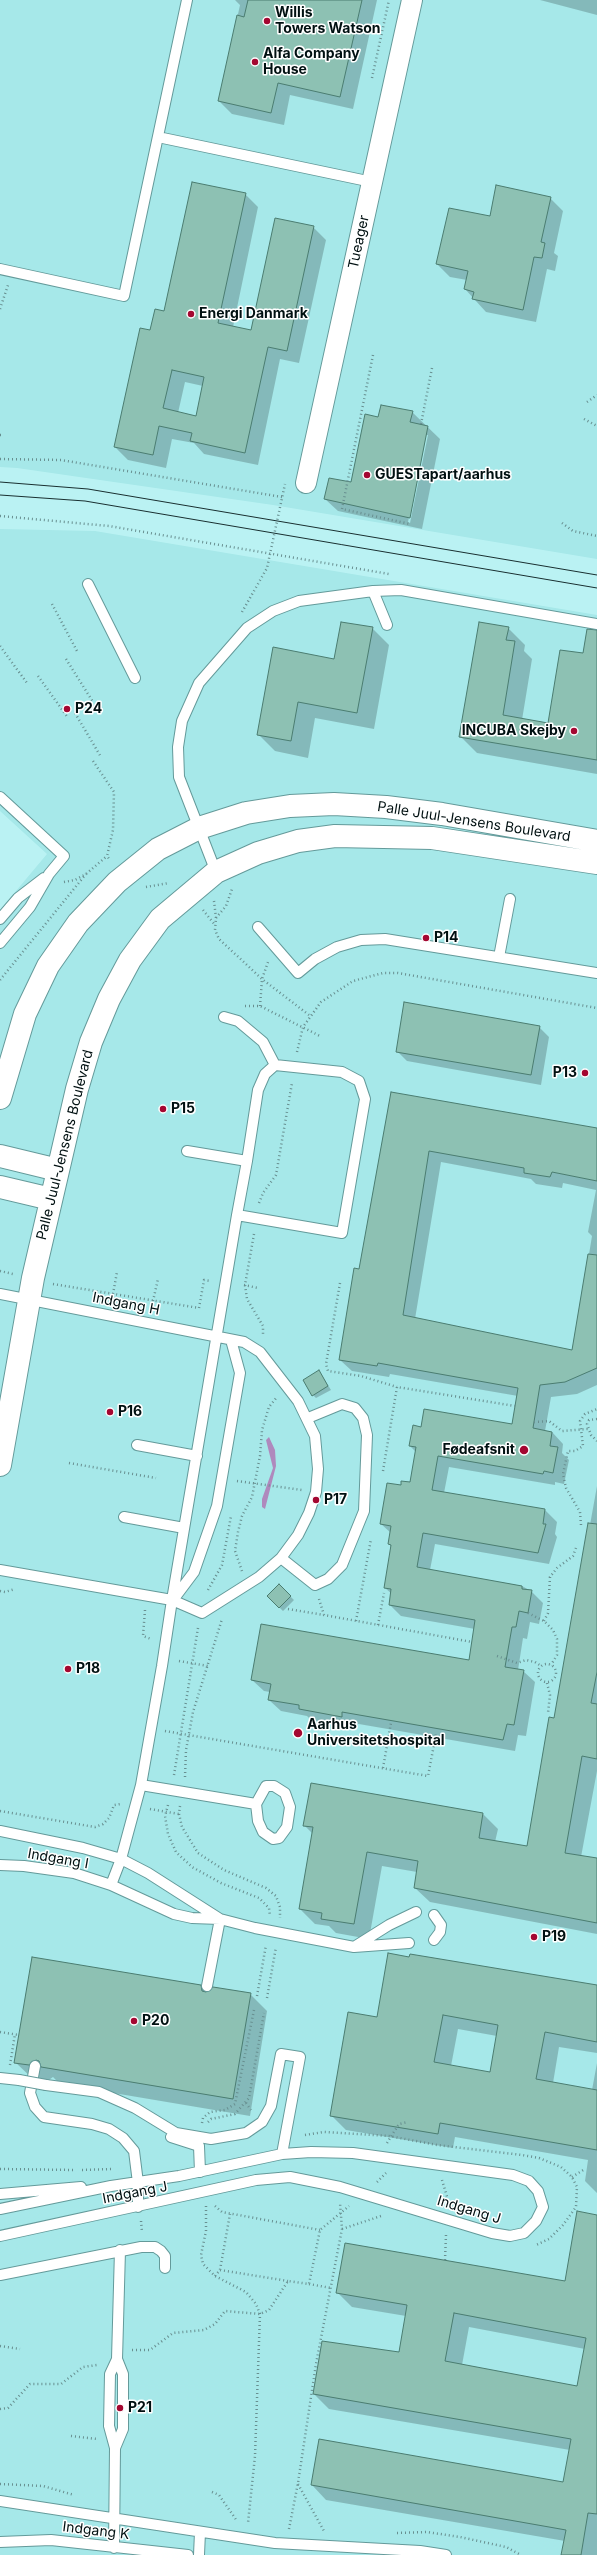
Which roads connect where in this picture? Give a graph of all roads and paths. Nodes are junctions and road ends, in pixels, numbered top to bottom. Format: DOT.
graph roads {
  1 [pos="187,0"];
  2 [pos="412,0"];
  3 [pos="158,137"];
  4 [pos="372,182"];
  5 [pos="0,269"];
  6 [pos="11,271"];
  7 [pos="0,299"];
  8 [pos="4,300"];
  9 [pos="0,309"];
  10 [pos="373,355"];
  11 [pos="432,368"];
  12 [pos="597,394"];
  13 [pos="587,402"];
  14 [pos="584,419"];
  15 [pos="420,424"];
  16 [pos="597,426"];
  17 [pos="0,459"];
  18 [pos="306,483"];
  19 [pos="282,496"];
  20 [pos="0,516"];
  21 [pos="562,523"];
  22 [pos="410,524"];
  23 [pos="597,536"];
  24 [pos="270,552"];
  25 [pos="397,575"];
  26 [pos="88,584"];
  27 [pos="372,591"];
  28 [pos="52,604"];
  29 [pos="597,624"];
  30 [pos="387,625"];
  31 [pos="247,628"];
  32 [pos="0,646"];
  33 [pos="77,651"];
  34 [pos="66,659"];
  35 [pos="38,676"];
  36 [pos="135,678"];
  37 [pos="27,683"];
  38 [pos="93,702"];
  39 [pos="75,713"];
  40 [pos="68,718"];
  41 [pos="101,757"];
  42 [pos="0,798"];
  43 [pos="199,828"];
  44 [pos="597,841"];
  45 [pos="107,856"];
  46 [pos="597,863"];
  47 [pos="216,872"];
  48 [pos="49,874"];
  49 [pos="86,874"];
  50 [pos="510,899"];
  51 [pos="216,918"];
  52 [pos="0,919"];
  53 [pos="258,927"];
  54 [pos="0,943"];
  55 [pos="277,949"];
  56 [pos="498,957"];
  57 [pos="597,973"];
  58 [pos="262,979"];
  59 [pos="0,980"];
  60 [pos="260,1006"];
  61 [pos="309,1015"];
  62 [pos="224,1017"];
  63 [pos="320,1036"];
  64 [pos="275,1064"];
  65 [pos="0,1098"];
  66 [pos="186,1152"];
  67 [pos="0,1156"];
  68 [pos="247,1160"];
  69 [pos="58,1170"];
  70 [pos="0,1187"];
  71 [pos="51,1199"];
  72 [pos="237,1215"];
  73 [pos="0,1271"];
  74 [pos="116,1272"];
  75 [pos="33,1278"];
  76 [pos="158,1279"];
  77 [pos="226,1283"];
  78 [pos="340,1283"];
  79 [pos="258,1288"];
  80 [pos="0,1294"];
  81 [pos="113,1294"];
  82 [pos="30,1300"];
  83 [pos="153,1301"];
  84 [pos="217,1337"];
  85 [pos="232,1340"];
  86 [pos="397,1387"];
  87 [pos="289,1389"];
  88 [pos="515,1406"];
  89 [pos="597,1409"];
  90 [pos="592,1413"];
  91 [pos="308,1418"];
  92 [pos="596,1419"];
  93 [pos="534,1422"];
  94 [pos="580,1429"];
  95 [pos="588,1429"];
  96 [pos="597,1441"];
  97 [pos="137,1445"];
  98 [pos="197,1456"];
  99 [pos="69,1463"];
  100 [pos="0,1465"];
  101 [pos="156,1478"];
  102 [pos="381,1479"];
  103 [pos="237,1481"];
  104 [pos="256,1482"];
  105 [pos="287,1487"];
  106 [pos="124,1517"];
  107 [pos="581,1525"];
  108 [pos="184,1528"];
  109 [pos="372,1532"];
  110 [pos="576,1548"];
  111 [pos="281,1558"];
  112 [pos="0,1570"];
  113 [pos="250,1582"];
  114 [pos="315,1585"];
  115 [pos="21,1587"];
  116 [pos="0,1591"];
  117 [pos="384,1593"];
  118 [pos="172,1600"];
  119 [pos="142,1608"];
  120 [pos="288,1609"];
  121 [pos="528,1613"];
  122 [pos="324,1615"];
  123 [pos="223,1616"];
  124 [pos="356,1621"];
  125 [pos="544,1621"];
  126 [pos="378,1625"];
  127 [pos="166,1641"];
  128 [pos="472,1642"];
  129 [pos="497,1656"];
  130 [pos="163,1659"];
  131 [pos="551,1664"];
  132 [pos="208,1666"];
  133 [pos="541,1666"];
  134 [pos="547,1683"];
  135 [pos="548,1714"];
  136 [pos="391,1723"];
  137 [pos="150,1729"];
  138 [pos="436,1734"];
  139 [pos="189,1735"];
  140 [pos="383,1768"];
  141 [pos="141,1785"];
  142 [pos="182,1791"];
  143 [pos="256,1804"];
  144 [pos="135,1806"];
  145 [pos="0,1811"];
  146 [pos="179,1814"];
  147 [pos="0,1831"];
  148 [pos="121,1859"];
  149 [pos="0,1865"];
  150 [pos="111,1885"];
  151 [pos="416,1912"];
  152 [pos="434,1915"];
  153 [pos="220,1919"];
  154 [pos="278,1932"];
  155 [pos="434,1940"];
  156 [pos="409,1943"];
  157 [pos="354,1947"];
  158 [pos="207,1986"];
  159 [pos="267,1998"];
  160 [pos="254,2010"];
  161 [pos="264,2013"];
  162 [pos="0,2032"];
  163 [pos="5,2064"];
  164 [pos="34,2066"];
  165 [pos="0,2078"];
  166 [pos="135,2108"];
  167 [pos="408,2122"];
  168 [pos="205,2138"];
  169 [pos="446,2146"];
  170 [pos="282,2154"];
  171 [pos="382,2157"];
  172 [pos="400,2159"];
  173 [pos="443,2165"];
  174 [pos="586,2169"];
  175 [pos="200,2172"];
  176 [pos="572,2177"];
  177 [pos="138,2183"];
  178 [pos="111,2186"];
  179 [pos="340,2187"];
  180 [pos="210,2190"];
  181 [pos="0,2194"];
  182 [pos="364,2194"];
  183 [pos="206,2205"];
  184 [pos="216,2206"];
  185 [pos="138,2207"];
  186 [pos="0,2209"];
  187 [pos="341,2213"];
  188 [pos="230,2214"];
  189 [pos="456,2222"];
  190 [pos="320,2230"];
  191 [pos="446,2234"];
  192 [pos="0,2236"];
  193 [pos="142,2247"];
  194 [pos="120,2250"];
  195 [pos="445,2260"];
  196 [pos="165,2268"];
  197 [pos="220,2270"];
  198 [pos="0,2275"];
  199 [pos="216,2276"];
  200 [pos="288,2281"];
  201 [pos="309,2284"];
  202 [pos="331,2288"];
  203 [pos="260,2314"];
  204 [pos="0,2346"];
  205 [pos="20,2348"];
  206 [pos="117,2359"];
  207 [pos="0,2408"];
  208 [pos="71,2436"];
  209 [pos="100,2447"];
  210 [pos="0,2484"];
  211 [pos="298,2484"];
  212 [pos="212,2492"];
  213 [pos="78,2496"];
  214 [pos="0,2501"];
  215 [pos="116,2519"];
  216 [pos="240,2524"];
  217 [pos="324,2531"];
  218 [pos="200,2532"];
  219 [pos="245,2539"];
  220 [pos="0,2542"];
  221 [pos="286,2544"];
  222 [pos="114,2548"];
  223 [pos="188,2555"];
  224 [pos="199,2555"];
  225 [pos="446,2555"];
  1 -- 3 [label="lane"];
  2 -- 4 [label="street, Tueager"];
  3 -- 4 [label="lane"];
  3 -- 6 [label="lane"];
  4 -- 18 [label="street, Tueager"];
  5 -- 6 [label="lane"];
  6 -- 8 [label="path"];
  7 -- 8 [label="path"];
  8 -- 9 [label="path"];
  10 -- 22 [label="path"];
  11 -- 15 [label="path"];
  12 -- 13 [label="path"];
  14 -- 16 [label="path"];
  17 -- 19 [label="path"];
  20 -- 24 [label="path"];
  21 -- 23 [label="path"];
  24 -- 25 [label="path"];
  24 -- 31 [label="path"];
  26 -- 36 [label="lane"];
  27 -- 29 [label="lane"];
  27 -- 30 [label="lane"];
  27 -- 31 [label="lane"];
  28 -- 33 [label="path"];
  31 -- 43 [label="lane"];
  32 -- 37 [label="path"];
  34 -- 38 [label="path"];
  35 -- 40 [label="path"];
  39 -- 41 [label="path"];
  42 -- 48 [label="lane"];
  43 -- 44 [label="street, Palle Juul-Jensens Boulevard"];
  43 -- 47 [label="lane"];
  43 -- 65 [label="street, Palle Juul-Jensens Boulevard"];
  45 -- 49 [label="path"];
  46 -- 47 [label="street, Palle Juul-Jensens Boulevard"];
  47 -- 69 [label="street, Palle Juul-Jensens Boulevard"];
  48 -- 49 [label="path"];
  48 -- 52 [label="lane"];
  48 -- 54 [label="lane"];
  49 -- 59 [label="path"];
  50 -- 56 [label="lane"];
  51 -- 58 [label="path"];
  53 -- 55 [label="lane"];
  55 -- 56 [label="lane"];
  55 -- 58 [label="path"];
  56 -- 57 [label="lane"];
  58 -- 60 [label="path"];
  58 -- 61 [label="path"];
  60 -- 62 [label="path"];
  60 -- 63 [label="path"];
  62 -- 64 [label="lane"];
  64 -- 68 [label="lane"];
  64 -- 72 [label="lane"];
  66 -- 68 [label="lane"];
  67 -- 69 [label="street"];
  68 -- 72 [label="lane"];
  69 -- 71 [label="street, Palle Juul-Jensens Boulevard"];
  70 -- 71 [label="street"];
  71 -- 75 [label="street, Palle Juul-Jensens Boulevard"];
  72 -- 77 [label="lane"];
  73 -- 75 [label="path"];
  74 -- 81 [label="path"];
  75 -- 81 [label="path"];
  75 -- 82 [label="street, Palle Juul-Jensens Boulevard"];
  76 -- 83 [label="path"];
  77 -- 79 [label="path"];
  77 -- 83 [label="path"];
  77 -- 84 [label="lane"];
  78 -- 86 [label="path"];
  80 -- 82 [label="lane, Indgang H"];
  81 -- 83 [label="path"];
  82 -- 84 [label="lane, Indgang H"];
  82 -- 100 [label="street, Palle Juul-Jensens Boulevard"];
  84 -- 85 [label="lane, Indgang H"];
  84 -- 98 [label="lane"];
  85 -- 87 [label="lane, Indgang H"];
  85 -- 118 [label="lane"];
  86 -- 88 [label="path"];
  86 -- 102 [label="path"];
  87 -- 91 [label="lane, Indgang H"];
  87 -- 104 [label="path"];
  89 -- 90 [label="path"];
  90 -- 92 [label="path"];
  90 -- 94 [label="path"];
  91 -- 111 [label="lane, Indgang H"];
  91 -- 114 [label="lane"];
  92 -- 95 [label="path"];
  93 -- 94 [label="path"];
  94 -- 95 [label="path"];
  94 -- 107 [label="path"];
  95 -- 96 [label="path"];
  97 -- 98 [label="lane"];
  98 -- 108 [label="lane"];
  99 -- 101 [label="path"];
  103 -- 104 [label="path"];
  104 -- 105 [label="path"];
  104 -- 113 [label="path"];
  106 -- 108 [label="lane"];
  108 -- 118 [label="lane"];
  109 -- 124 [label="path"];
  110 -- 125 [label="path"];
  111 -- 113 [label="lane, Indgang H"];
  111 -- 114 [label="lane"];
  112 -- 118 [label="lane"];
  113 -- 118 [label="lane, Indgang H"];
  114 -- 122 [label="path"];
  115 -- 116 [label="path"];
  117 -- 126 [label="path"];
  118 -- 127 [label="lane"];
  119 -- 127 [label="path"];
  120 -- 122 [label="path"];
  121 -- 125 [label="path"];
  122 -- 124 [label="path"];
  123 -- 132 [label="path"];
  124 -- 126 [label="path"];
  125 -- 131 [label="path"];
  126 -- 128 [label="path"];
  127 -- 130 [label="lane"];
  129 -- 133 [label="path"];
  130 -- 132 [label="path"];
  130 -- 137 [label="lane"];
  131 -- 133 [label="path"];
  131 -- 134 [label="path"];
  132 -- 139 [label="path"];
  133 -- 134 [label="path"];
  134 -- 135 [label="path"];
  136 -- 140 [label="path"];
  137 -- 139 [label="path"];
  137 -- 141 [label="lane"];
  138 -- 140 [label="path"];
  139 -- 140 [label="path"];
  139 -- 142 [label="path"];
  141 -- 142 [label="lane"];
  141 -- 144 [label="lane"];
  142 -- 143 [label="lane"];
  142 -- 146 [label="path"];
  143 -- 143 [label="lane"];
  144 -- 145 [label="path"];
  144 -- 146 [label="path"];
  144 -- 148 [label="lane"];
  146 -- 154 [label="path"];
  147 -- 148 [label="lane"];
  148 -- 150 [label="lane"];
  148 -- 153 [label="lane"];
  149 -- 150 [label="lane, Indgang I"];
  150 -- 153 [label="lane, Indgang I"];
  151 -- 157 [label="lane"];
  152 -- 155 [label="lane"];
  153 -- 154 [label="lane"];
  153 -- 158 [label="lane"];
  154 -- 157 [label="lane"];
  154 -- 159 [label="path"];
  156 -- 157 [label="lane"];
  160 -- 168 [label="path"];
  161 -- 168 [label="path"];
  162 -- 163 [label="path"];
  164 -- 177 [label="lane"];
  165 -- 166 [label="lane, bridge"];
  166 -- 168 [label="lane"];
  166 -- 175 [label="lane"];
  167 -- 171 [label="path"];
  168 -- 170 [label="lane"];
  169 -- 173 [label="path"];
  170 -- 171 [label="lane, Indgang J"];
  170 -- 175 [label="lane, Indgang J"];
  171 -- 172 [label="lane, Indgang J"];
  172 -- 173 [label="lane, Indgang J"];
  172 -- 182 [label="path"];
  173 -- 189 [label="path"];
  173 -- 189 [label="lane, Indgang J"];
  174 -- 176 [label="path"];
  175 -- 177 [label="lane, Indgang J"];
  177 -- 178 [label="lane, Indgang J"];
  177 -- 185 [label="lane"];
  178 -- 181 [label="lane"];
  178 -- 186 [label="lane"];
  179 -- 180 [label="lane, Indgang J"];
  179 -- 182 [label="lane, Indgang J"];
  179 -- 187 [label="path"];
  180 -- 183 [label="path"];
  180 -- 184 [label="path"];
  180 -- 185 [label="lane, Indgang J"];
  182 -- 187 [label="path"];
  182 -- 189 [label="lane, Indgang J"];
  183 -- 184 [label="path"];
  183 -- 199 [label="path"];
  184 -- 188 [label="path"];
  185 -- 192 [label="lane, Indgang J"];
  185 -- 193 [label="path"];
  187 -- 190 [label="path"];
  187 -- 202 [label="path"];
  188 -- 190 [label="path"];
  188 -- 197 [label="path"];
  190 -- 201 [label="path"];
  191 -- 195 [label="path"];
  193 -- 194 [label="lane"];
  193 -- 196 [label="lane"];
  194 -- 198 [label="lane"];
  194 -- 206 [label="lane"];
  197 -- 199 [label="path"];
  197 -- 200 [label="path"];
  199 -- 203 [label="path"];
  200 -- 201 [label="path"];
  200 -- 203 [label="path"];
  201 -- 202 [label="path"];
  202 -- 211 [label="path"];
  203 -- 206 [label="path"];
  203 -- 219 [label="path"];
  204 -- 205 [label="path"];
  206 -- 207 [label="path"];
  206 -- 215 [label="lane"];
  208 -- 209 [label="path"];
  210 -- 213 [label="path"];
  211 -- 217 [label="path"];
  211 -- 221 [label="path"];
  212 -- 216 [label="path"];
  214 -- 215 [label="lane"];
  215 -- 218 [label="lane"];
  215 -- 222 [label="lane"];
  218 -- 219 [label="lane"];
  218 -- 224 [label="lane"];
  219 -- 221 [label="lane"];
  220 -- 222 [label="lane, Indgang K"];
  221 -- 225 [label="lane"];
  222 -- 223 [label="lane, Indgang K"];
}
